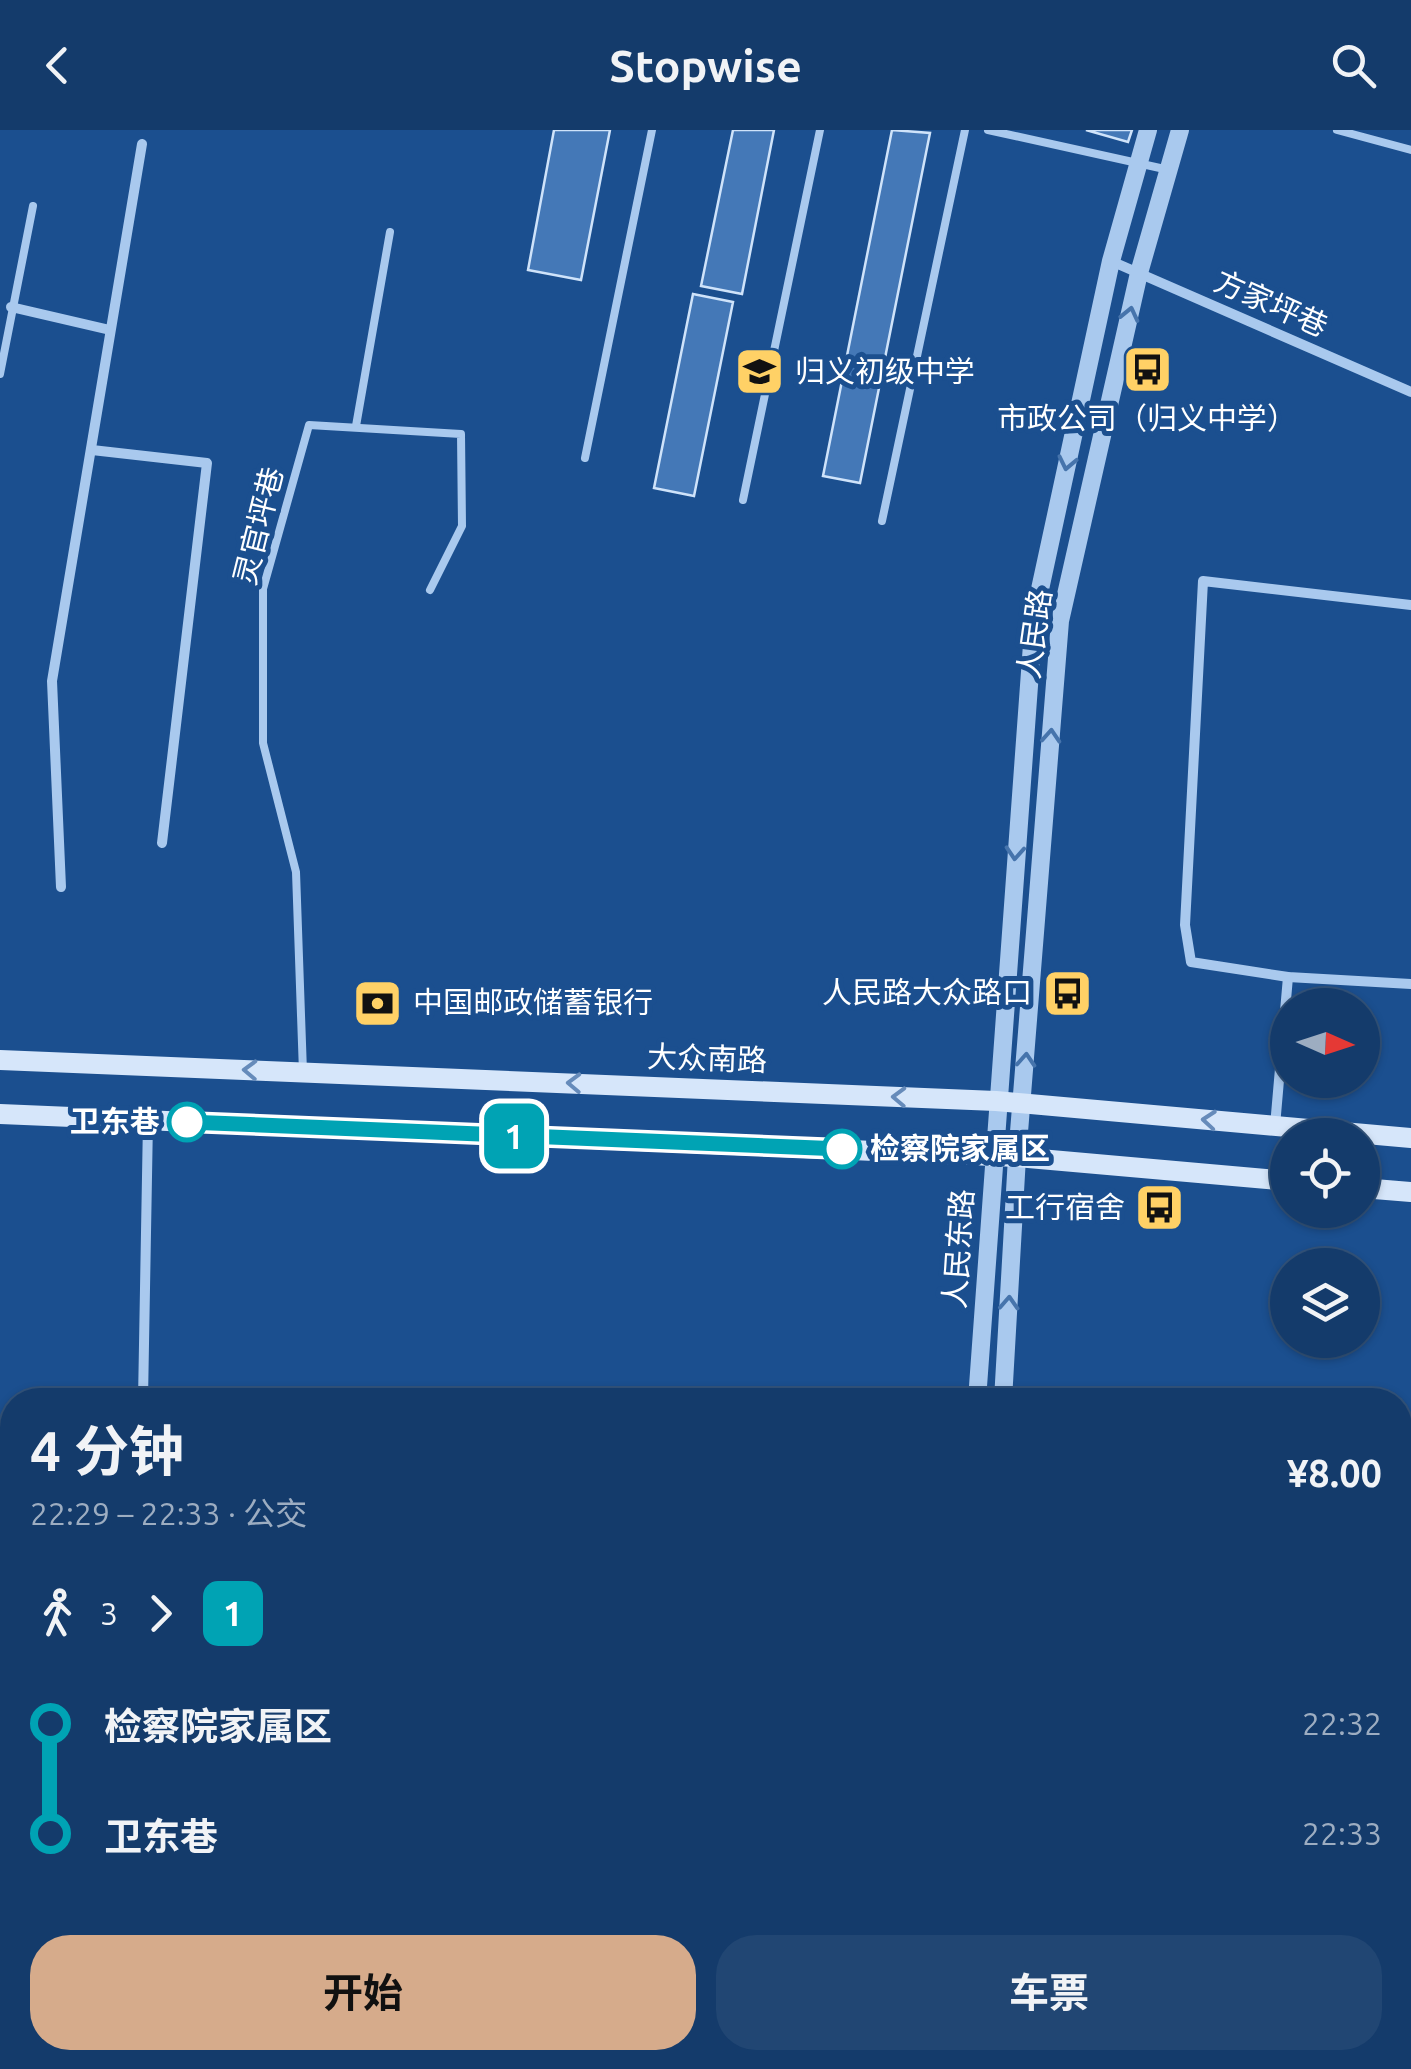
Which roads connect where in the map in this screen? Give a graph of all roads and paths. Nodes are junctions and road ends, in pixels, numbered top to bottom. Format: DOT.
graph roads {
  1 [pos="652,130"];
  2 [pos="820,130"];
  3 [pos="965,130"];
  4 [pos="988,130"];
  5 [pos="1148,130"];
  6 [pos="1180,130"];
  7 [pos="1337,130"];
  8 [pos="142,144"];
  9 [pos="1411,150"];
  10 [pos="1139,162"];
  11 [pos="1168,170"];
  12 [pos="32,206"];
  13 [pos="390,232"];
  14 [pos="1112,261"];
  15 [pos="1139,274"];
  16 [pos="12,307"];
  17 [pos="110,330"];
  18 [pos="0,374"];
  19 [pos="1411,392"];
  20 [pos="356,426"];
  21 [pos="92,450"];
  22 [pos="585,458"];
  23 [pos="743,500"];
  24 [pos="882,521"];
  25 [pos="430,590"];
  26 [pos="1411,606"];
  27 [pos="162,843"];
  28 [pos="60,887"];
  29 [pos="1288,977"];
  30 [pos="1411,984"];
  31 [pos="0,1060"];
  32 [pos="303,1072"];
  33 [pos="996,1100"];
  34 [pos="1022,1102"];
  35 [pos="0,1114"];
  36 [pos="1276,1118"];
  37 [pos="148,1121"];
  38 [pos="1270,1126"];
  39 [pos="1380,1135"];
  40 [pos="1411,1138"];
  41 [pos="992,1156"];
  42 [pos="1016,1157"];
  43 [pos="1270,1179"];
  44 [pos="1380,1189"];
  45 [pos="1411,1192"];
  46 [pos="142,1388"];
  47 [pos="978,1388"];
  48 [pos="1004,1388"];
  1 -- 22 [label="lane"];
  2 -- 23 [label="lane"];
  3 -- 24 [label="lane"];
  4 -- 10 [label="lane"];
  5 -- 10 [label="street, 人民路"];
  6 -- 11 [label="street, 人民路"];
  7 -- 9 [label="lane"];
  8 -- 17 [label="street"];
  10 -- 11 [label="lane"];
  10 -- 14 [label="street, 人民路"];
  11 -- 15 [label="street, 人民路"];
  12 -- 16 [label="lane"];
  13 -- 20 [label="lane"];
  14 -- 15 [label="street, 方家坪巷"];
  14 -- 33 [label="street, 人民路, one-way"];
  15 -- 19 [label="street, 方家坪巷"];
  34 -- 15 [label="street, 人民路, one-way"];
  16 -- 17 [label="street"];
  16 -- 18 [label="lane"];
  17 -- 21 [label="street"];
  20 -- 25 [label="lane, 灵官坪巷"];
  20 -- 32 [label="lane, 灵官坪巷"];
  21 -- 27 [label="street"];
  21 -- 28 [label="street"];
  26 -- 29 [label="street"];
  29 -- 30 [label="street"];
  29 -- 36 [label="street"];
  32 -- 31 [label="main road, 大众南路, one-way"];
  33 -- 32 [label="main road, 大众南路, one-way"];
  33 -- 34 [label="main road, 大众南路"];
  33 -- 41 [label="street, 人民东路"];
  38 -- 34 [label="main road, 大众南路, one-way"];
  34 -- 42 [label="street, 人民路"];
  35 -- 37 [label="main road"];
  37 -- 41 [label="main road"];
  37 -- 46 [label="street"];
  39 -- 40 [label="main road, 大众南路"];
  41 -- 42 [label="main road"];
  41 -- 47 [label="street, 人民东路"];
  42 -- 43 [label="main road"];
  48 -- 42 [label="street, 人民东路, one-way"];
  44 -- 45 [label="main road"];
}
